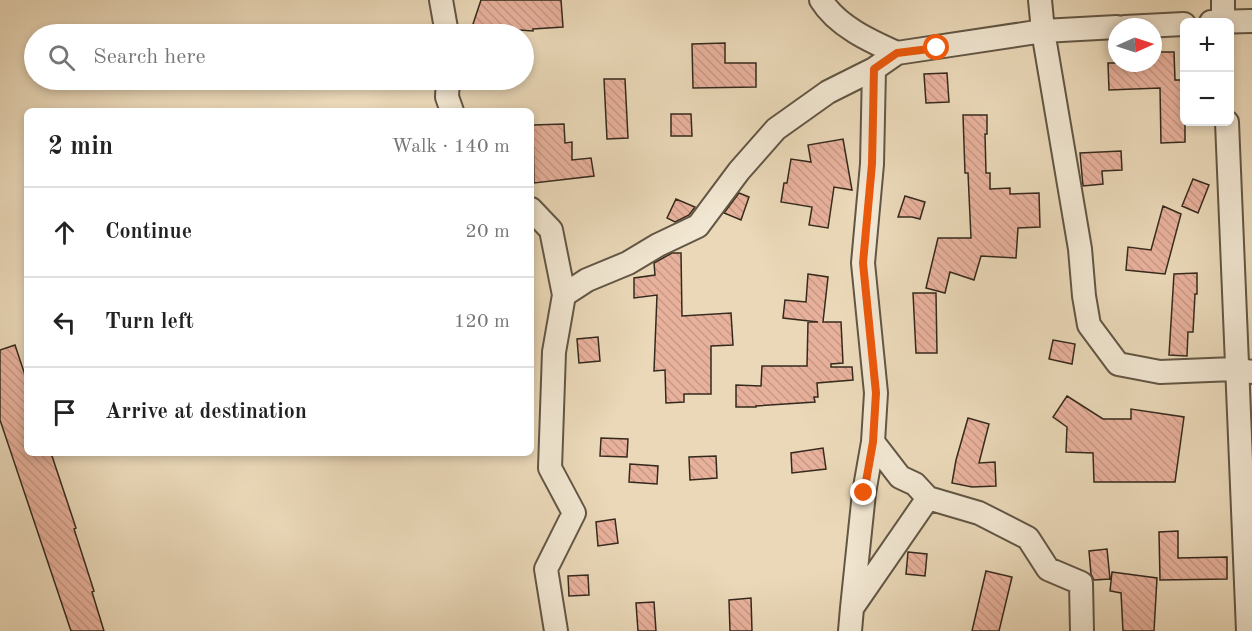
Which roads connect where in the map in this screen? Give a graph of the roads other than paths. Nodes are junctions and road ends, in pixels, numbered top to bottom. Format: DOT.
graph roads {
  1 [pos="441,0"];
  2 [pos="821,0"];
  3 [pos="1040,0"];
  4 [pos="1223,0"];
  5 [pos="1223,18"];
  6 [pos="1252,21"];
  7 [pos="1234,22"];
  8 [pos="445,24"];
  9 [pos="1180,24"];
  10 [pos="1162,25"];
  11 [pos="1108,27"];
  12 [pos="1043,31"];
  13 [pos="897,53"];
  14 [pos="874,69"];
  15 [pos="447,90"];
  16 [pos="451,108"];
  17 [pos="1227,126"];
  18 [pos="534,212"];
  19 [pos="564,295"];
  20 [pos="1252,372"];
  21 [pos="873,442"];
  22 [pos="928,498"];
  23 [pos="852,609"];
  24 [pos="556,631"];
  25 [pos="850,631"];
  26 [pos="1082,631"];
  27 [pos="1248,631"];
  1 -- 8 [label="street"];
  2 -- 13 [label="street"];
  3 -- 12 [label="street"];
  4 -- 5 [label="street"];
  6 -- 7 [label="street"];
  9 -- 10 [label="street"];
  11 -- 12 [label="street"];
  12 -- 13 [label="street"];
  12 -- 20 [label="street"];
  13 -- 14 [label="street"];
  14 -- 19 [label="street"];
  14 -- 21 [label="street"];
  15 -- 16 [label="street"];
  17 -- 27 [label="street"];
  18 -- 19 [label="street"];
  19 -- 24 [label="street"];
  21 -- 22 [label="street"];
  21 -- 23 [label="street"];
  22 -- 23 [label="street"];
  22 -- 26 [label="street"];
  23 -- 25 [label="street"];
}
